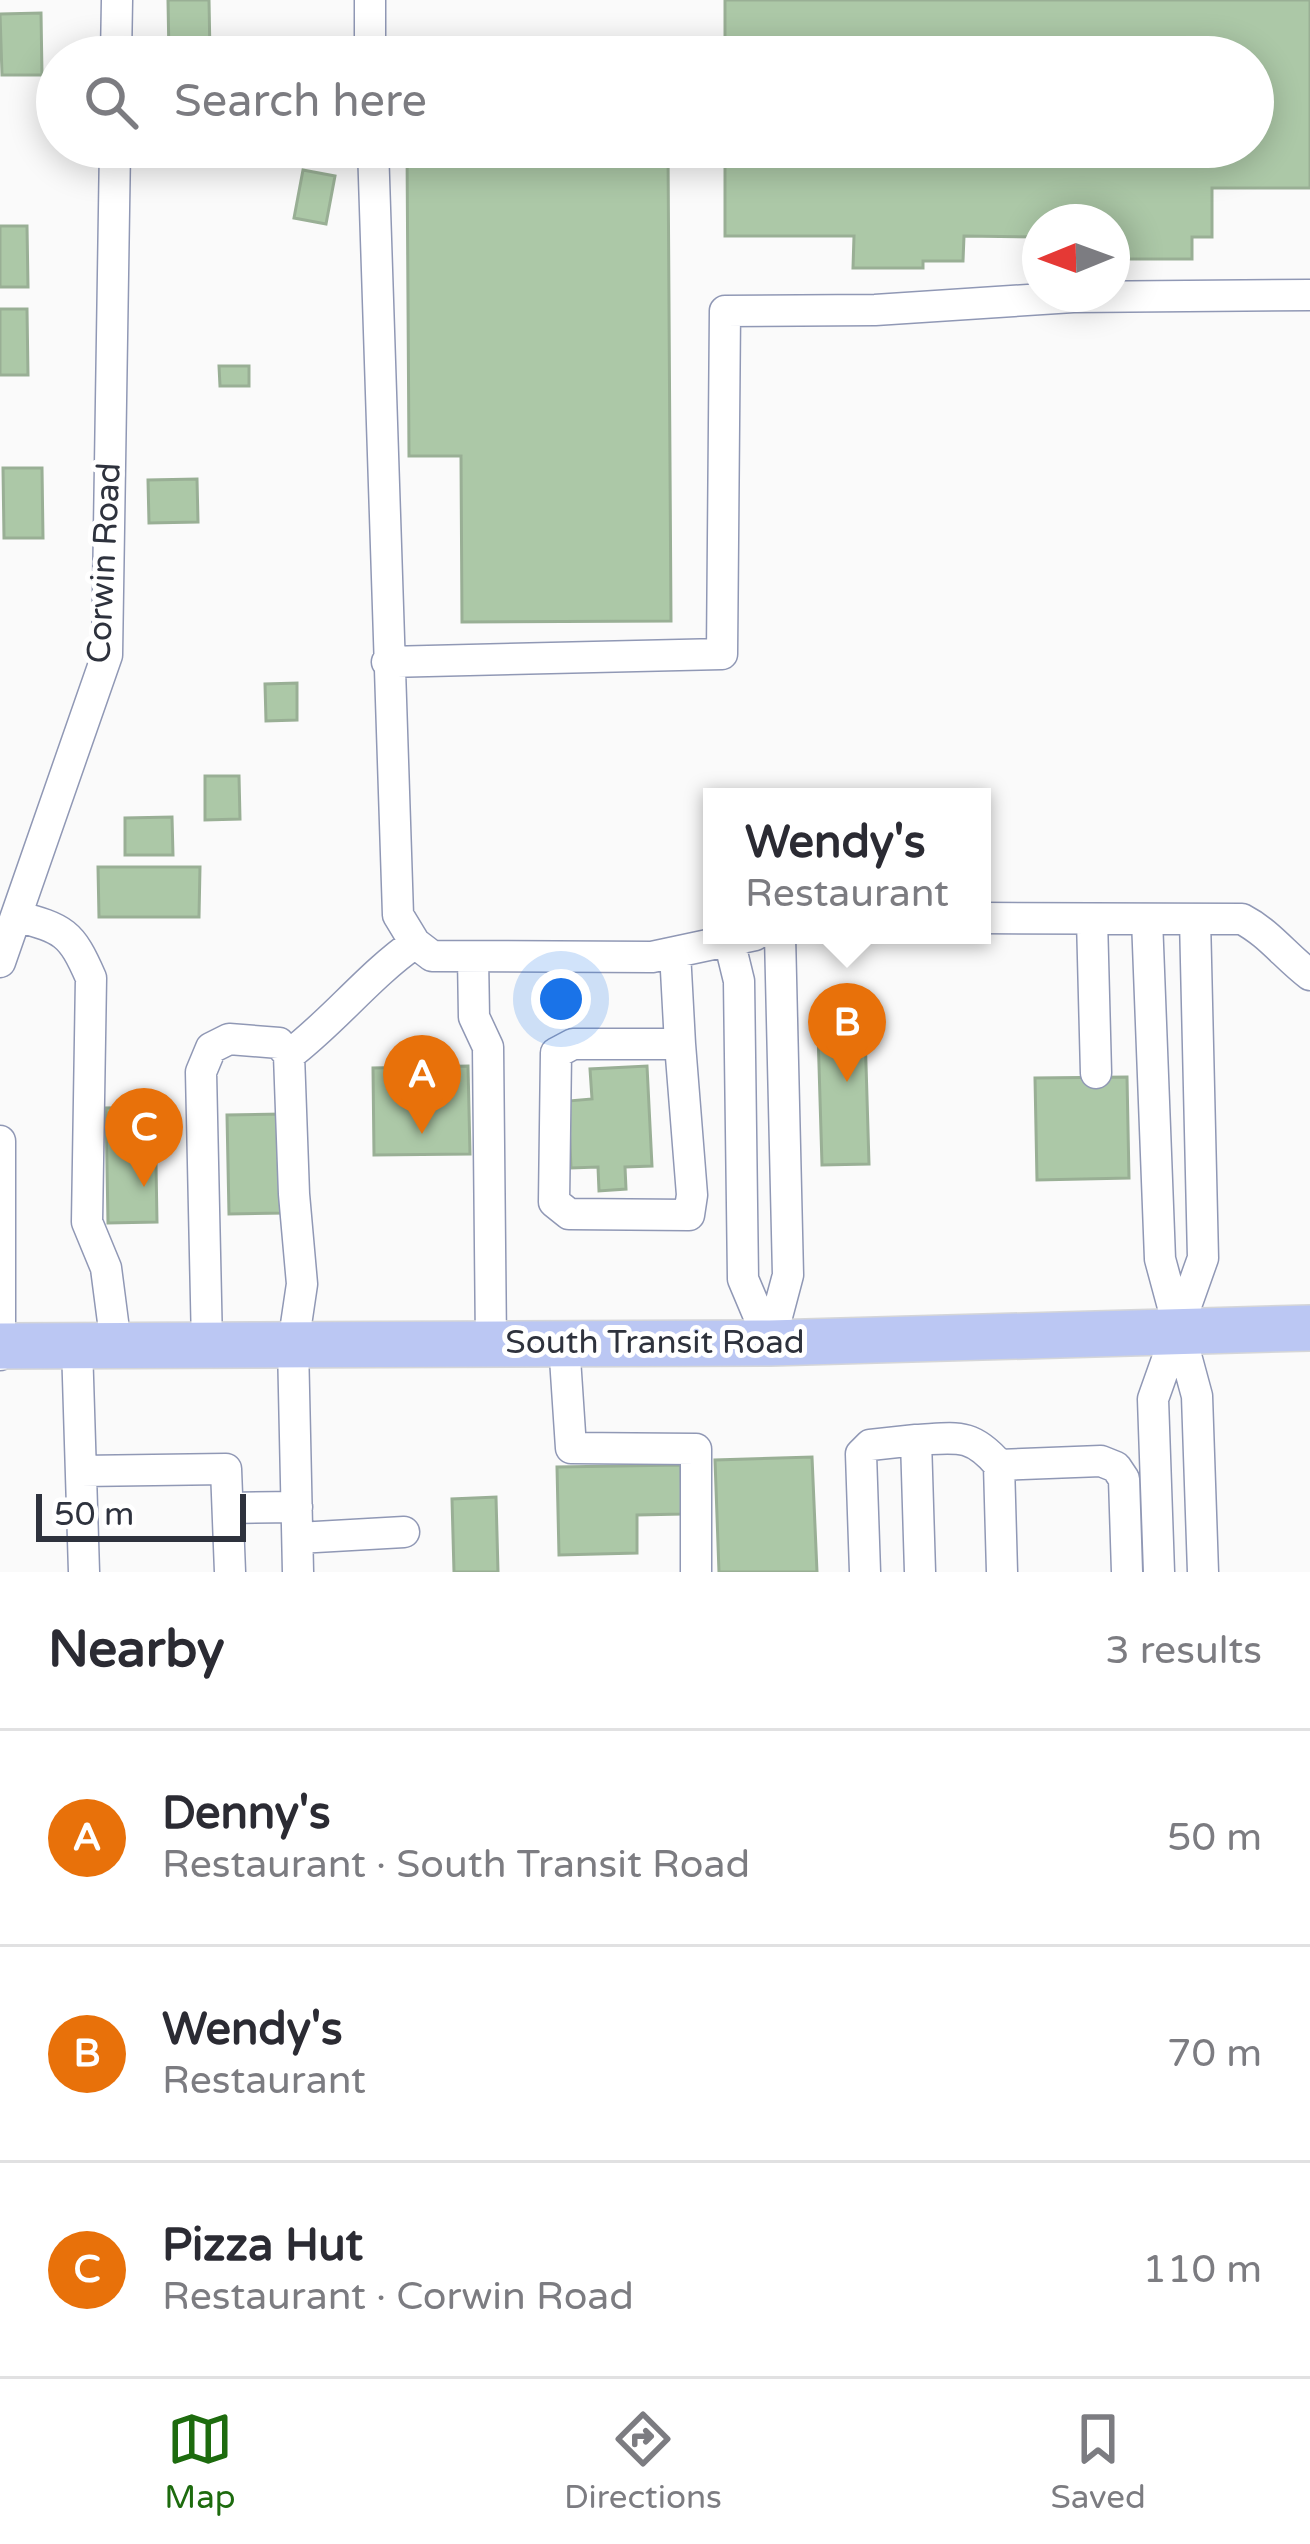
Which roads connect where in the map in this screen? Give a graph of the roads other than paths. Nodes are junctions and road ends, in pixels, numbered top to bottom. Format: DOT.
graph roads {
  1 [pos="117,0"];
  2 [pos="370,0"];
  3 [pos="116,36"];
  4 [pos="370,36"];
  5 [pos="115,168"];
  6 [pos="374,168"];
  7 [pos="1310,295"];
  8 [pos="387,662"];
  9 [pos="16,916"];
  10 [pos="991,918"];
  11 [pos="1092,919"];
  12 [pos="1147,919"];
  13 [pos="1195,919"];
  14 [pos="415,943"];
  15 [pos="713,944"];
  16 [pos="742,944"];
  17 [pos="780,944"];
  18 [pos="675,952"];
  19 [pos="473,957"];
  20 [pos="0,959"];
  21 [pos="1310,975"];
  22 [pos="680,1044"];
  23 [pos="289,1054"];
  24 [pos="1096,1073"];
  25 [pos="0,1141"];
  26 [pos="688,1215"];
  27 [pos="742,1222"];
  28 [pos="1310,1328"];
  29 [pos="1180,1330"];
  30 [pos="491,1343"];
  31 [pos="564,1343"];
  32 [pos="770,1343"];
  33 [pos="97,1345"];
  34 [pos="207,1345"];
  35 [pos="293,1345"];
  36 [pos="0,1349"];
  37 [pos="916,1440"];
  38 [pos="999,1465"];
  39 [pos="81,1471"];
  40 [pos="228,1508"];
  41 [pos="297,1522"];
  42 [pos="404,1532"];
  43 [pos="84,1572"];
  44 [pos="230,1572"];
  45 [pos="298,1572"];
  46 [pos="696,1572"];
  47 [pos="865,1572"];
  48 [pos="920,1572"];
  49 [pos="1002,1572"];
  50 [pos="1127,1572"];
  51 [pos="1159,1572"];
  52 [pos="1203,1572"];
  1 -- 3 [label="street"];
  2 -- 4 [label="street"];
  5 -- 9 [label="street, Corwin Road"];
  6 -- 8 [label="street"];
  7 -- 8 [label="street"];
  8 -- 14 [label="street"];
  9 -- 20 [label="street, Corwin Road"];
  9 -- 33 [label="street"];
  10 -- 11 [label="street"];
  11 -- 12 [label="street"];
  11 -- 24 [label="street"];
  12 -- 13 [label="street"];
  12 -- 29 [label="street"];
  13 -- 21 [label="street"];
  13 -- 29 [label="street"];
  14 -- 19 [label="street"];
  14 -- 23 [label="street"];
  15 -- 18 [label="street"];
  16 -- 27 [label="street"];
  17 -- 32 [label="street"];
  18 -- 19 [label="street"];
  18 -- 22 [label="street"];
  19 -- 30 [label="street"];
  22 -- 26 [label="street"];
  22 -- 26 [label="street"];
  23 -- 34 [label="street"];
  23 -- 35 [label="street"];
  25 -- 36 [label="street"];
  26 -- 27 [label="street"];
  27 -- 32 [label="street"];
  28 -- 29 [label="highway, South Transit Road"];
  29 -- 32 [label="highway, South Transit Road"];
  29 -- 51 [label="street"];
  29 -- 52 [label="street"];
  30 -- 31 [label="highway, South Transit Road"];
  30 -- 35 [label="highway, South Transit Road"];
  31 -- 32 [label="highway, South Transit Road"];
  31 -- 46 [label="street"];
  33 -- 34 [label="highway, South Transit Road"];
  33 -- 36 [label="highway, South Transit Road"];
  33 -- 39 [label="street"];
  34 -- 35 [label="highway, South Transit Road"];
  35 -- 41 [label="street"];
  37 -- 38 [label="street"];
  37 -- 47 [label="street"];
  37 -- 48 [label="street"];
  38 -- 49 [label="street"];
  38 -- 50 [label="street"];
  39 -- 40 [label="street"];
  39 -- 43 [label="street"];
  40 -- 41 [label="street"];
  40 -- 44 [label="street"];
  41 -- 42 [label="street"];
  41 -- 45 [label="street"];
}
